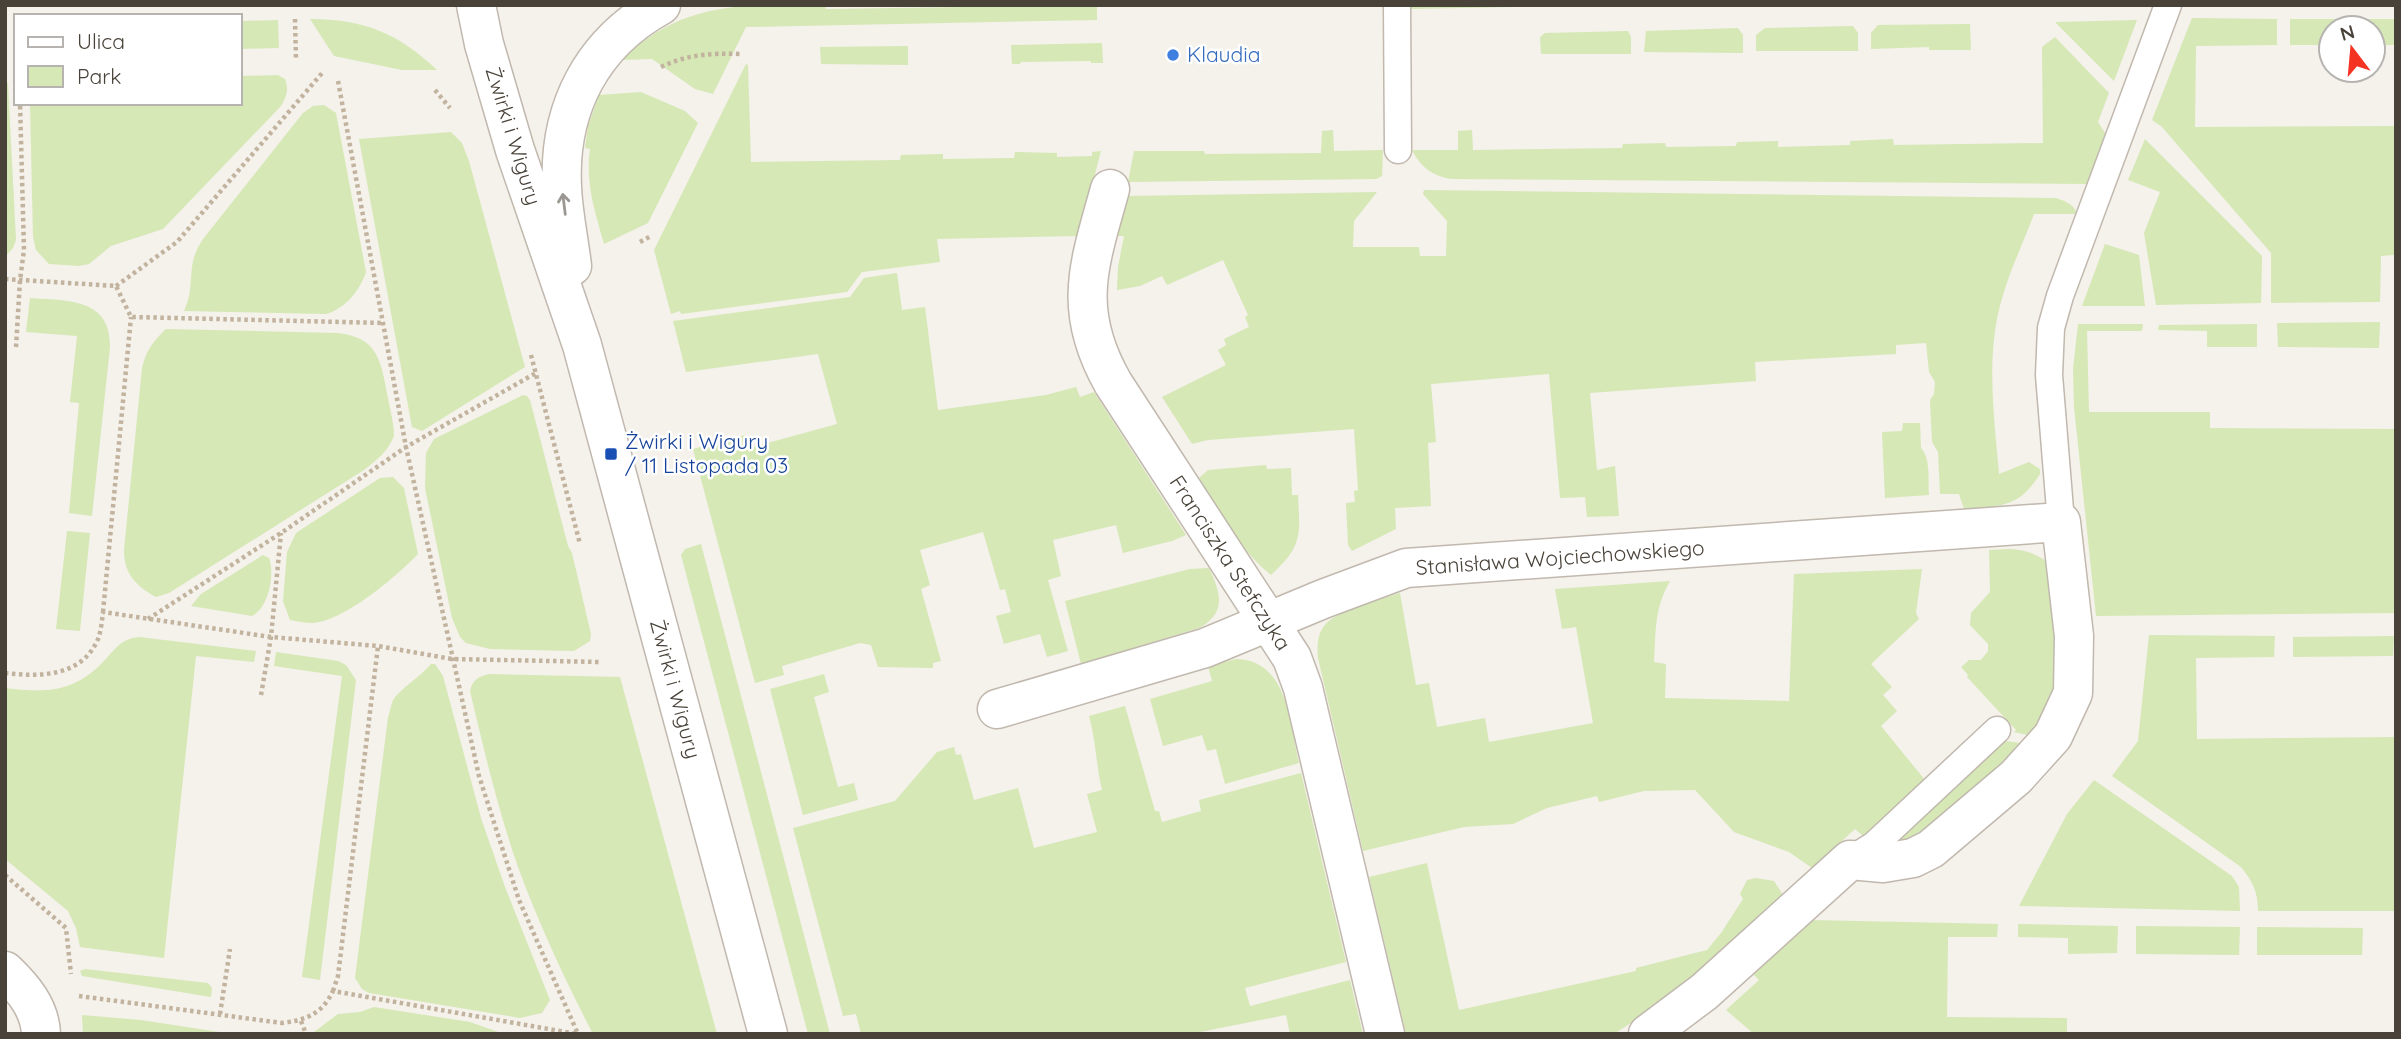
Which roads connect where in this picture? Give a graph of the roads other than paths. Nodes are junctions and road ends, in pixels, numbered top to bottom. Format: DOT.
graph roads {
  1 [pos="476,5"];
  2 [pos="662,5"];
  3 [pos="1397,5"];
  4 [pos="2168,5"];
  5 [pos="1398,150"];
  6 [pos="1110,189"];
  7 [pos="582,345"];
  8 [pos="2061,522"];
  9 [pos="1270,621"];
  10 [pos="997,709"];
  11 [pos="1997,730"];
  12 [pos="1850,860"];
  13 [pos="5,971"];
  14 [pos="41,1034"];
  15 [pos="768,1034"];
  16 [pos="1385,1034"];
  17 [pos="1648,1034"];
  1 -- 7 [label="street, Żwirki i Wigury"];
  7 -- 2 [label="street, Żwirki i Wigury, one-way"];
  3 -- 5 [label="lane"];
  4 -- 8 [label="lane"];
  6 -- 9 [label="street, Franciszka Stefczyka"];
  7 -- 15 [label="street, Żwirki i Wigury"];
  8 -- 9 [label="street, Stanisława Wojciechowskiego"];
  8 -- 12 [label="street"];
  9 -- 10 [label="street, Stanisława Wojciechowskiego"];
  9 -- 16 [label="street, Franciszka Stefczyka"];
  11 -- 12 [label="lane"];
  12 -- 17 [label="street"];
  13 -- 14 [label="street"];
}
